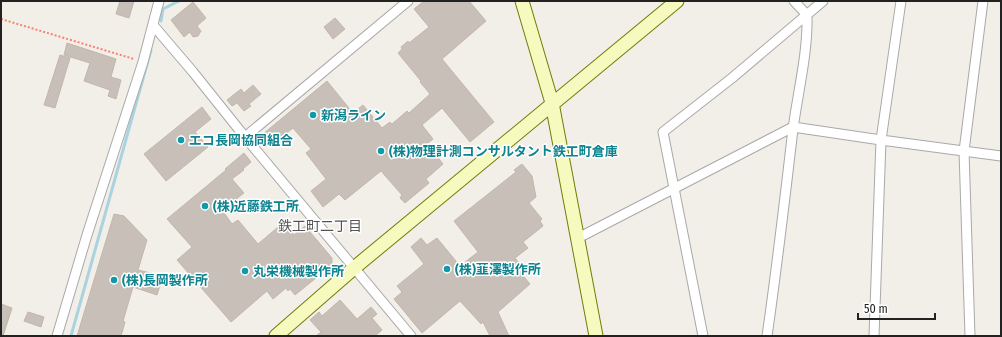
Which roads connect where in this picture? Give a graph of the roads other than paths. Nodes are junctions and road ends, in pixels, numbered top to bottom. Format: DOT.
graph roads {
  1 [pos="159,1"];
  2 [pos="408,1"];
  3 [pos="522,1"];
  4 [pos="677,1"];
  5 [pos="794,1"];
  6 [pos="823,1"];
  7 [pos="901,1"];
  8 [pos="983,1"];
  9 [pos="807,15"];
  10 [pos="153,25"];
  11 [pos="552,104"];
  12 [pos="793,127"];
  13 [pos="245,137"];
  14 [pos="881,140"];
  15 [pos="964,151"];
  16 [pos="1001,156"];
  17 [pos="674,189"];
  18 [pos="578,238"];
  19 [pos="354,268"];
  20 [pos="57,336"];
  21 [pos="276,336"];
  22 [pos="411,336"];
  23 [pos="596,336"];
  24 [pos="703,336"];
  25 [pos="767,336"];
  26 [pos="874,336"];
  27 [pos="970,336"];
  1 -- 10 [label="street"];
  2 -- 13 [label="street"];
  3 -- 11 [label="street"];
  4 -- 11 [label="street"];
  5 -- 9 [label="street"];
  6 -- 9 [label="street"];
  7 -- 14 [label="street"];
  8 -- 15 [label="street"];
  9 -- 12 [label="street"];
  9 -- 17 [label="street"];
  10 -- 13 [label="street"];
  10 -- 20 [label="street"];
  11 -- 18 [label="street"];
  11 -- 19 [label="street"];
  12 -- 14 [label="street"];
  12 -- 17 [label="street"];
  12 -- 25 [label="street"];
  13 -- 19 [label="street"];
  14 -- 15 [label="street"];
  14 -- 26 [label="street"];
  15 -- 16 [label="street"];
  15 -- 27 [label="street"];
  17 -- 18 [label="street"];
  17 -- 24 [label="street"];
  18 -- 23 [label="street"];
  19 -- 21 [label="street"];
  19 -- 22 [label="street"];
}
